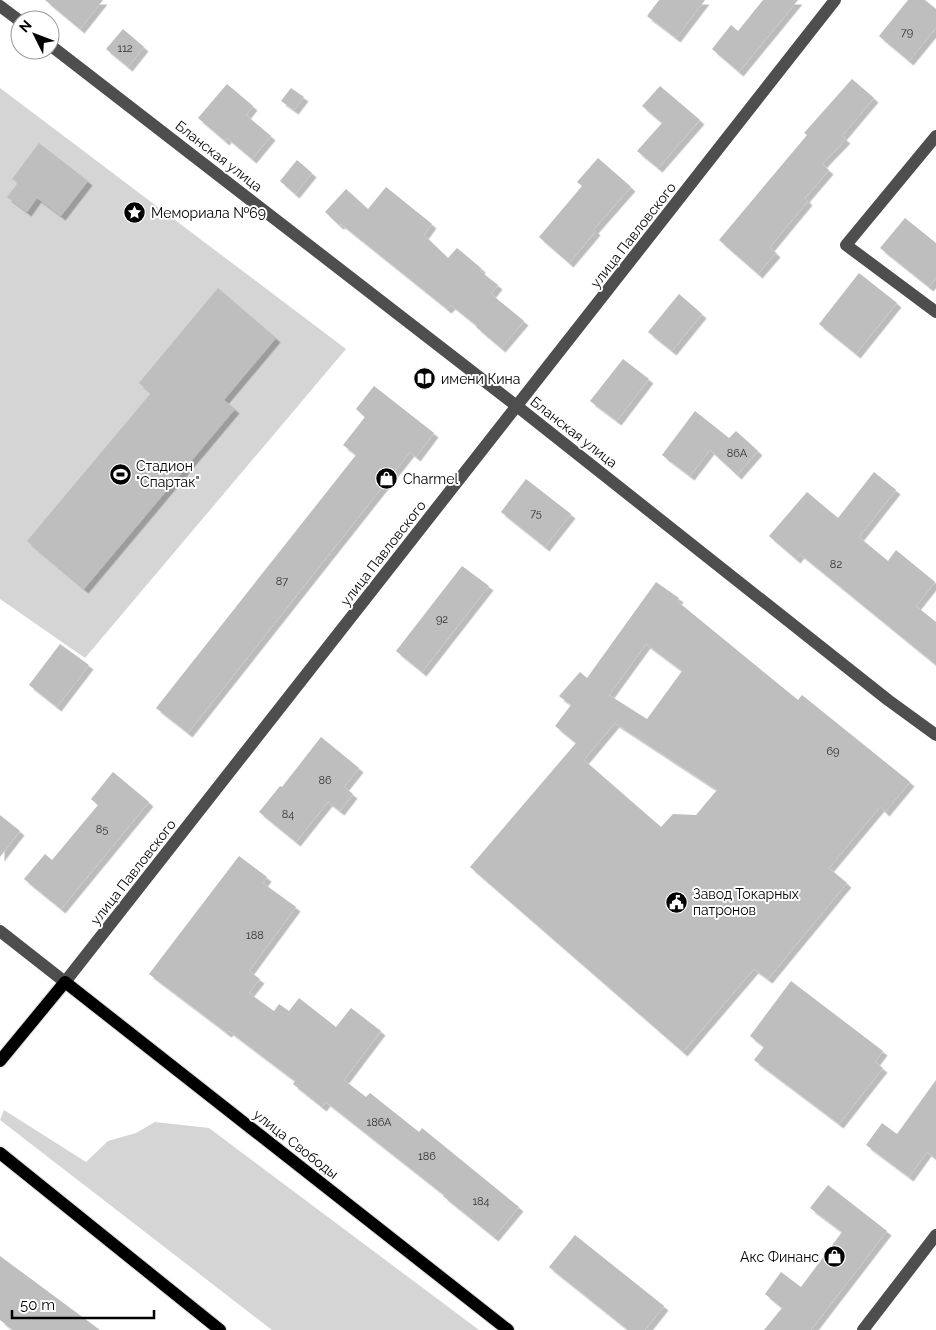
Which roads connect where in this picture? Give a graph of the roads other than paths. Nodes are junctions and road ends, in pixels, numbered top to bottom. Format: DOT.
graph roads {
  1 [pos="835,0"];
  2 [pos="0,6"];
  3 [pos="10,14"];
  4 [pos="60,53"];
  5 [pos="936,136"];
  6 [pos="936,312"];
  7 [pos="518,407"];
  8 [pos="936,735"];
  9 [pos="0,931"];
  10 [pos="65,982"];
  11 [pos="0,1061"];
  12 [pos="0,1153"];
  13 [pos="936,1235"];
  14 [pos="220,1330"];
  15 [pos="508,1330"];
  16 [pos="863,1330"];
  1 -- 7 [label="street, улица Павловского"];
  2 -- 3 [label="street"];
  4 -- 7 [label="street, Бланская улица"];
  5 -- 6 [label="street"];
  7 -- 8 [label="street, Бланская улица"];
  7 -- 10 [label="street, улица Павловского"];
  9 -- 10 [label="street"];
  10 -- 11 [label="main road"];
  10 -- 15 [label="main road, улица Свободы"];
  12 -- 14 [label="main road"];
  13 -- 16 [label="street"];
}
